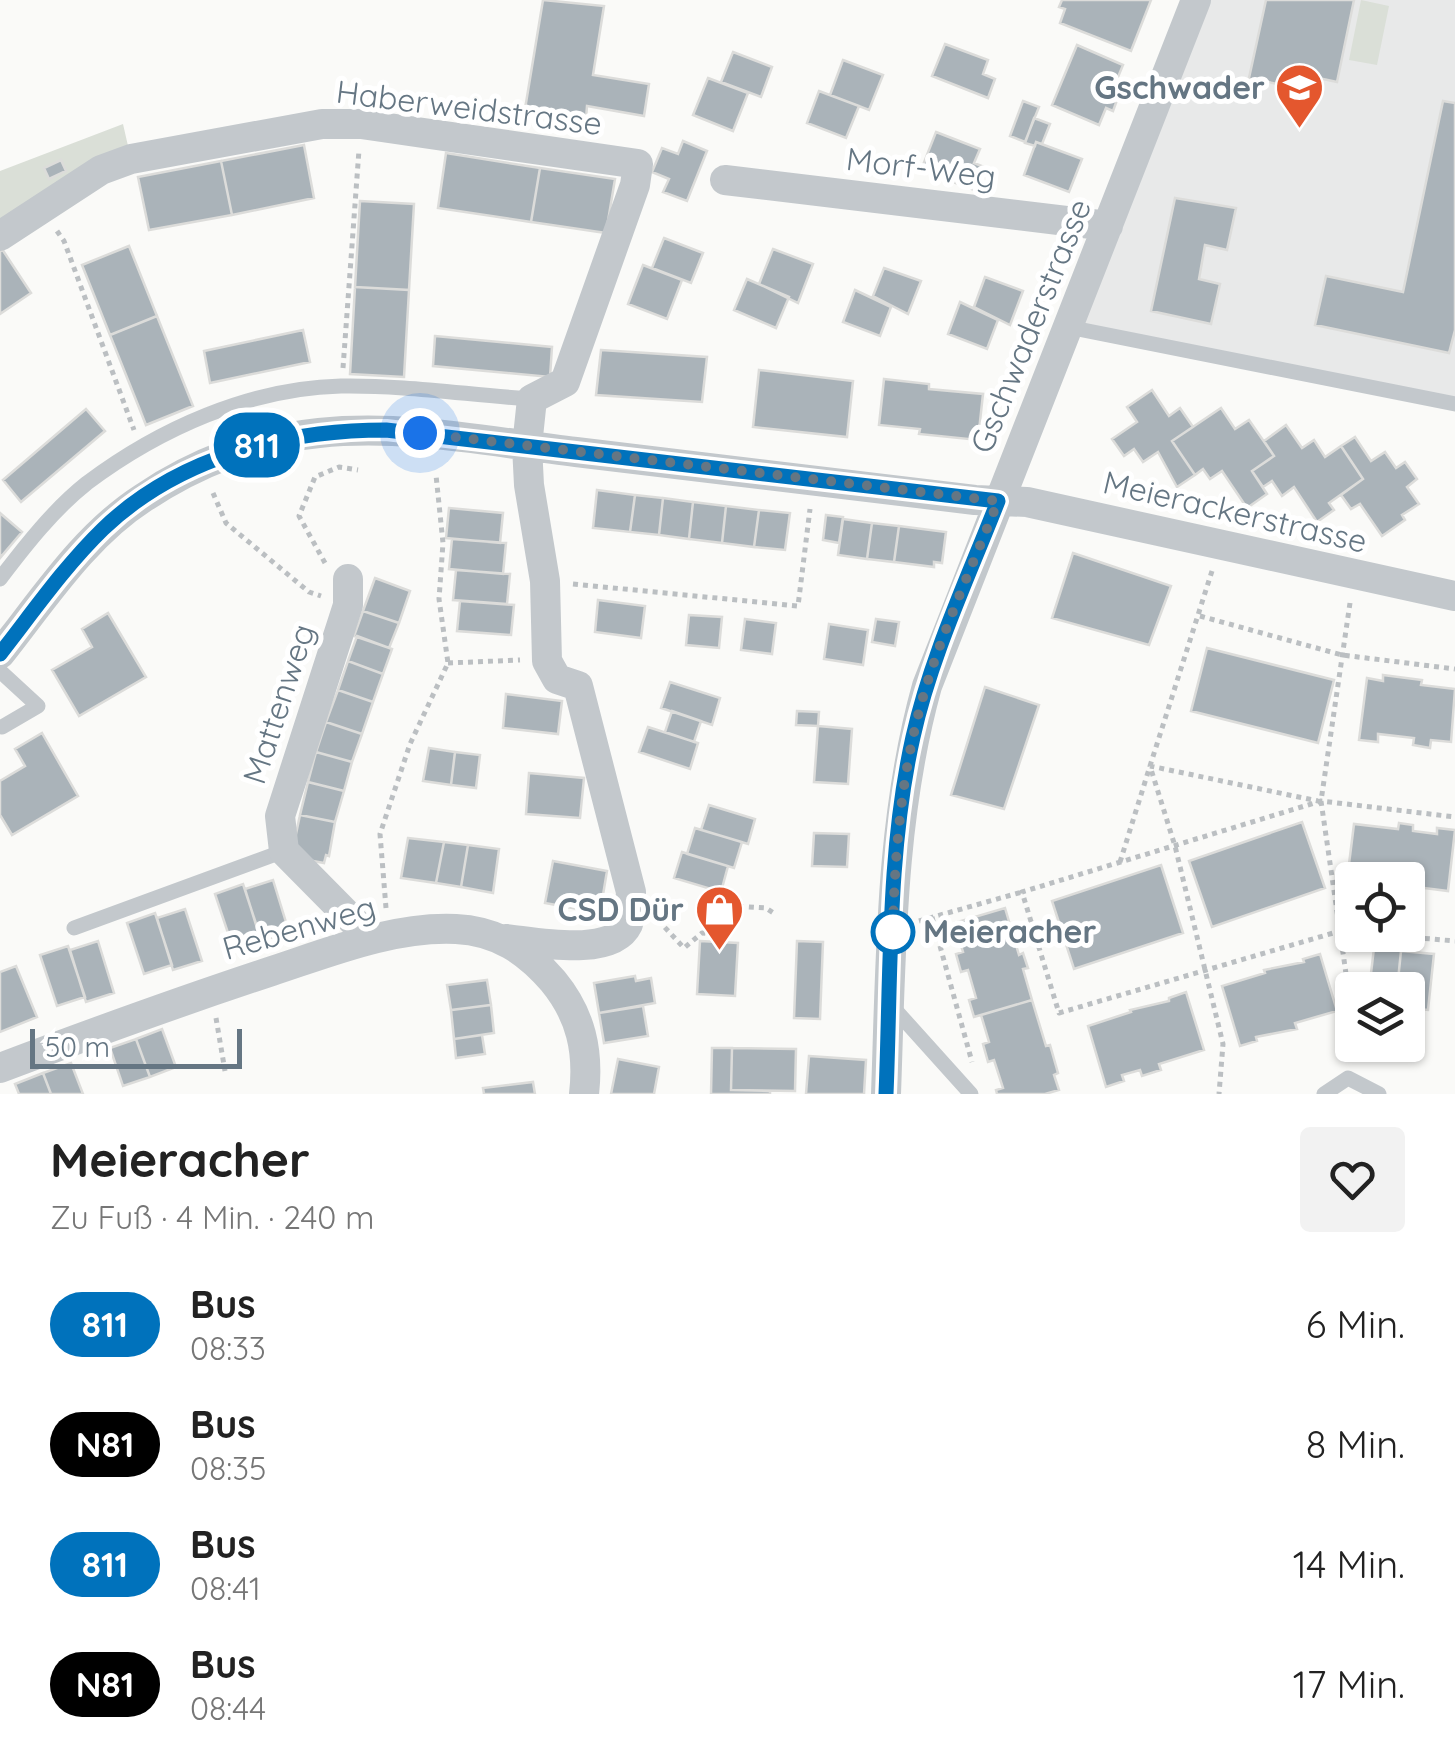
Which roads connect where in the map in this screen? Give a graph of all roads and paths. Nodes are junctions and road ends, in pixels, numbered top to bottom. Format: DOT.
graph roads {
  1 [pos="1196,0"];
  2 [pos="361,124"];
  3 [pos="725,180"];
  4 [pos="42,208"];
  5 [pos="1108,226"];
  6 [pos="0,236"];
  7 [pos="1068,327"];
  8 [pos="342,386"];
  9 [pos="532,399"];
  10 [pos="1455,404"];
  11 [pos="527,446"];
  12 [pos="140,447"];
  13 [pos="200,465"];
  14 [pos="358,470"];
  15 [pos="436,476"];
  16 [pos="813,481"];
  17 [pos="998,501"];
  18 [pos="0,580"];
  19 [pos="545,581"];
  20 [pos="1207,590"];
  21 [pos="348,592"];
  22 [pos="1455,596"];
  23 [pos="1200,616"];
  24 [pos="1346,632"];
  25 [pos="0,654"];
  26 [pos="1342,655"];
  27 [pos="546,661"];
  28 [pos="448,663"];
  29 [pos="1455,669"];
  30 [pos="0,671"];
  31 [pos="2,727"];
  32 [pos="1150,766"];
  33 [pos="1321,801"];
  34 [pos="1455,816"];
  35 [pos="1175,846"];
  36 [pos="284,851"];
  37 [pos="1120,862"];
  38 [pos="631,892"];
  39 [pos="1022,892"];
  40 [pos="1335,897"];
  41 [pos="775,914"];
  42 [pos="932,917"];
  43 [pos="74,928"];
  44 [pos="893,928"];
  45 [pos="1335,932"];
  46 [pos="380,937"];
  47 [pos="506,939"];
  48 [pos="1425,939"];
  49 [pos="1455,942"];
  50 [pos="1204,971"];
  51 [pos="213,990"];
  52 [pos="890,1004"];
  53 [pos="0,1068"];
  54 [pos="226,1070"];
  55 [pos="976,1076"];
  56 [pos="584,1094"];
  57 [pos="886,1094"];
  58 [pos="971,1094"];
  59 [pos="1219,1094"];
  60 [pos="1324,1094"];
  61 [pos="1379,1094"];
  1 -- 5 [label="street, Gschwaderstrasse"];
  2 -- 4 [label="street, Haberweidstrasse"];
  2 -- 8 [label="path"];
  2 -- 9 [label="street, Haberweidstrasse"];
  3 -- 5 [label="street, Morf-Weg"];
  4 -- 6 [label="street, Haberweidstrasse"];
  4 -- 12 [label="path"];
  5 -- 7 [label="street, Gschwaderstrasse"];
  7 -- 10 [label="lane"];
  7 -- 17 [label="street, Gschwaderstrasse"];
  8 -- 9 [label="lane"];
  8 -- 12 [label="lane"];
  9 -- 11 [label="street"];
  11 -- 13 [label="street"];
  11 -- 16 [label="street"];
  11 -- 19 [label="street"];
  12 -- 18 [label="lane"];
  13 -- 21 [label="path"];
  13 -- 25 [label="street"];
  14 -- 21 [label="path"];
  15 -- 28 [label="path"];
  16 -- 17 [label="street"];
  16 -- 19 [label="path"];
  17 -- 22 [label="street, Meierackerstrasse"];
  17 -- 44 [label="street, Gschwaderstrasse"];
  19 -- 27 [label="street"];
  20 -- 23 [label="path"];
  21 -- 36 [label="street, Mattenweg"];
  23 -- 26 [label="path"];
  23 -- 32 [label="path"];
  24 -- 26 [label="path"];
  26 -- 29 [label="path"];
  26 -- 33 [label="path"];
  27 -- 28 [label="path"];
  27 -- 38 [label="street"];
  28 -- 46 [label="path"];
  30 -- 31 [label="lane"];
  32 -- 33 [label="path"];
  32 -- 35 [label="path"];
  32 -- 37 [label="path"];
  33 -- 34 [label="path"];
  33 -- 35 [label="path"];
  33 -- 40 [label="path"];
  35 -- 37 [label="path"];
  35 -- 50 [label="path"];
  36 -- 43 [label="lane"];
  36 -- 46 [label="street"];
  37 -- 39 [label="path"];
  38 -- 41 [label="path"];
  38 -- 47 [label="street"];
  39 -- 42 [label="path"];
  39 -- 50 [label="path"];
  42 -- 44 [label="path"];
  42 -- 55 [label="path"];
  44 -- 52 [label="street, Gschwaderstrasse"];
  45 -- 50 [label="path"];
  46 -- 47 [label="street, Rebenweg"];
  46 -- 51 [label="street, Rebenweg"];
  47 -- 56 [label="street, Rebenweg"];
  48 -- 49 [label="path"];
  50 -- 59 [label="path"];
  51 -- 53 [label="street, Rebenweg"];
  51 -- 54 [label="path"];
  52 -- 57 [label="street, Gschwaderstrasse"];
  52 -- 58 [label="lane"];
  60 -- 61 [label="lane"];
}
